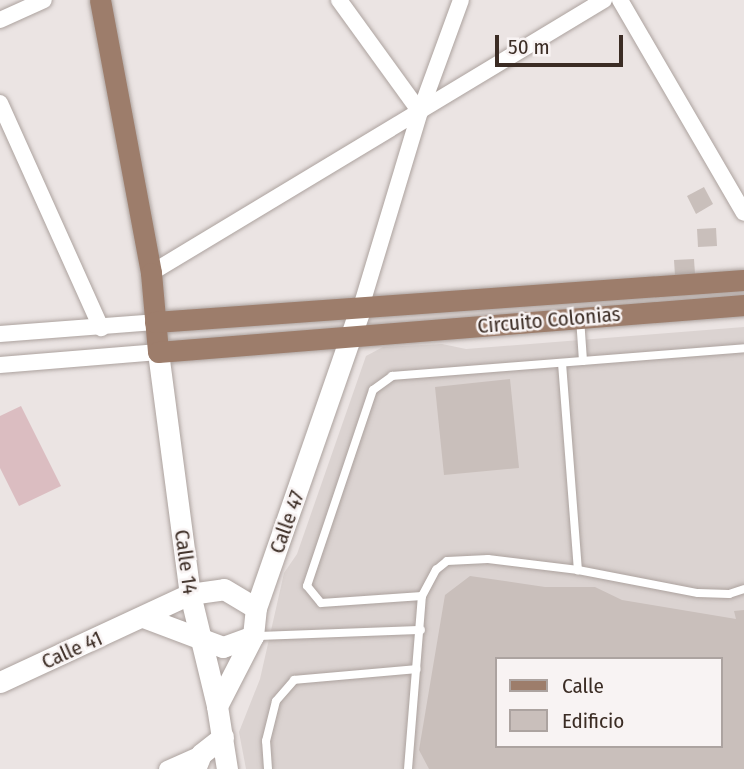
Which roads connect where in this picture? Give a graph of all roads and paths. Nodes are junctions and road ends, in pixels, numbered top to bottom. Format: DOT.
graph roads {
  1 [pos="44,0"];
  2 [pos="100,0"];
  3 [pos="339,0"];
  4 [pos="461,0"];
  5 [pos="604,0"];
  6 [pos="620,0"];
  7 [pos="0,20"];
  8 [pos="0,103"];
  9 [pos="420,113"];
  10 [pos="744,213"];
  11 [pos="151,273"];
  12 [pos="744,280"];
  13 [pos="744,305"];
  14 [pos="361,307"];
  15 [pos="580,317"];
  16 [pos="155,322"];
  17 [pos="101,328"];
  18 [pos="0,334"];
  19 [pos="354,336"];
  20 [pos="744,348"];
  21 [pos="158,352"];
  22 [pos="583,361"];
  23 [pos="562,363"];
  24 [pos="0,365"];
  25 [pos="578,570"];
  26 [pos="744,589"];
  27 [pos="190,594"];
  28 [pos="422,596"];
  29 [pos="256,608"];
  30 [pos="143,617"];
  31 [pos="421,630"];
  32 [pos="253,636"];
  33 [pos="198,637"];
  34 [pos="417,669"];
  35 [pos="0,682"];
  36 [pos="217,706"];
  37 [pos="223,737"];
  38 [pos="198,761"];
  39 [pos="167,769"];
  40 [pos="227,769"];
  41 [pos="268,769"];
  42 [pos="408,769"];
  1 -- 7 [label="street"];
  2 -- 11 [label="main road"];
  3 -- 9 [label="street"];
  4 -- 9 [label="street"];
  5 -- 9 [label="street"];
  6 -- 10 [label="street"];
  8 -- 17 [label="street"];
  9 -- 11 [label="street"];
  9 -- 14 [label="street"];
  11 -- 16 [label="main road"];
  12 -- 14 [label="main road, Circuito Colonias"];
  13 -- 15 [label="main road, Circuito Colonias"];
  14 -- 16 [label="main road, Circuito Colonias"];
  14 -- 19 [label="street"];
  15 -- 19 [label="main road, Circuito Colonias"];
  15 -- 22 [label="lane"];
  16 -- 17 [label="street"];
  16 -- 21 [label="main road"];
  17 -- 18 [label="street"];
  19 -- 21 [label="main road, Circuito Colonias"];
  19 -- 29 [label="street, Calle 47"];
  20 -- 22 [label="lane"];
  21 -- 24 [label="street"];
  21 -- 27 [label="street, Calle 14"];
  22 -- 23 [label="lane"];
  23 -- 25 [label="lane"];
  23 -- 28 [label="lane"];
  25 -- 26 [label="lane"];
  25 -- 28 [label="lane"];
  27 -- 29 [label="street"];
  27 -- 30 [label="street, Calle 41"];
  27 -- 33 [label="street, Calle 14"];
  28 -- 31 [label="lane"];
  29 -- 32 [label="street, Calle 47"];
  30 -- 33 [label="street"];
  30 -- 35 [label="street, Calle 41"];
  31 -- 32 [label="lane"];
  31 -- 34 [label="lane"];
  32 -- 33 [label="street"];
  32 -- 36 [label="street, Calle 47"];
  33 -- 36 [label="street, Calle 14"];
  34 -- 41 [label="lane"];
  34 -- 42 [label="lane"];
  36 -- 37 [label="street, Calle 14"];
  37 -- 38 [label="street"];
  37 -- 40 [label="street, Calle 14"];
  38 -- 39 [label="street"];
}
